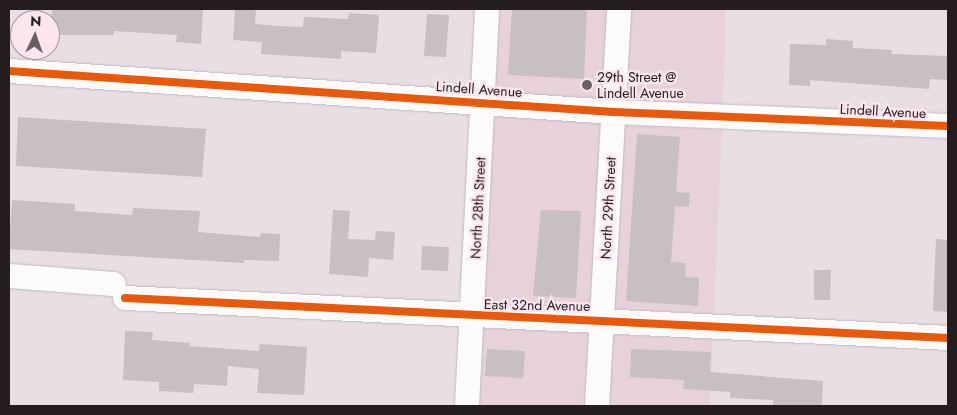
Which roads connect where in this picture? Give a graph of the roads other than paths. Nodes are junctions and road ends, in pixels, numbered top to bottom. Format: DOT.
graph roads {
  1 [pos="488,9"];
  2 [pos="619,9"];
  3 [pos="9,72"];
  4 [pos="482,101"];
  5 [pos="614,112"];
  6 [pos="948,126"];
  7 [pos="9,276"];
  8 [pos="473,316"];
  9 [pos="602,319"];
  10 [pos="948,338"];
  11 [pos="467,406"];
  12 [pos="597,406"];
  1 -- 4 [label="street, North 28th Street"];
  2 -- 5 [label="street, North 29th Street"];
  3 -- 4 [label="street, Lindell Avenue"];
  4 -- 5 [label="street, Lindell Avenue"];
  4 -- 8 [label="street, North 28th Street"];
  5 -- 6 [label="street, Lindell Avenue"];
  5 -- 9 [label="street, North 29th Street"];
  7 -- 8 [label="street, East 32nd Avenue"];
  8 -- 9 [label="street, East 32nd Avenue"];
  8 -- 11 [label="street, North 28th Street"];
  9 -- 10 [label="street, East 32nd Avenue"];
  9 -- 12 [label="street, North 29th Street"];
}
